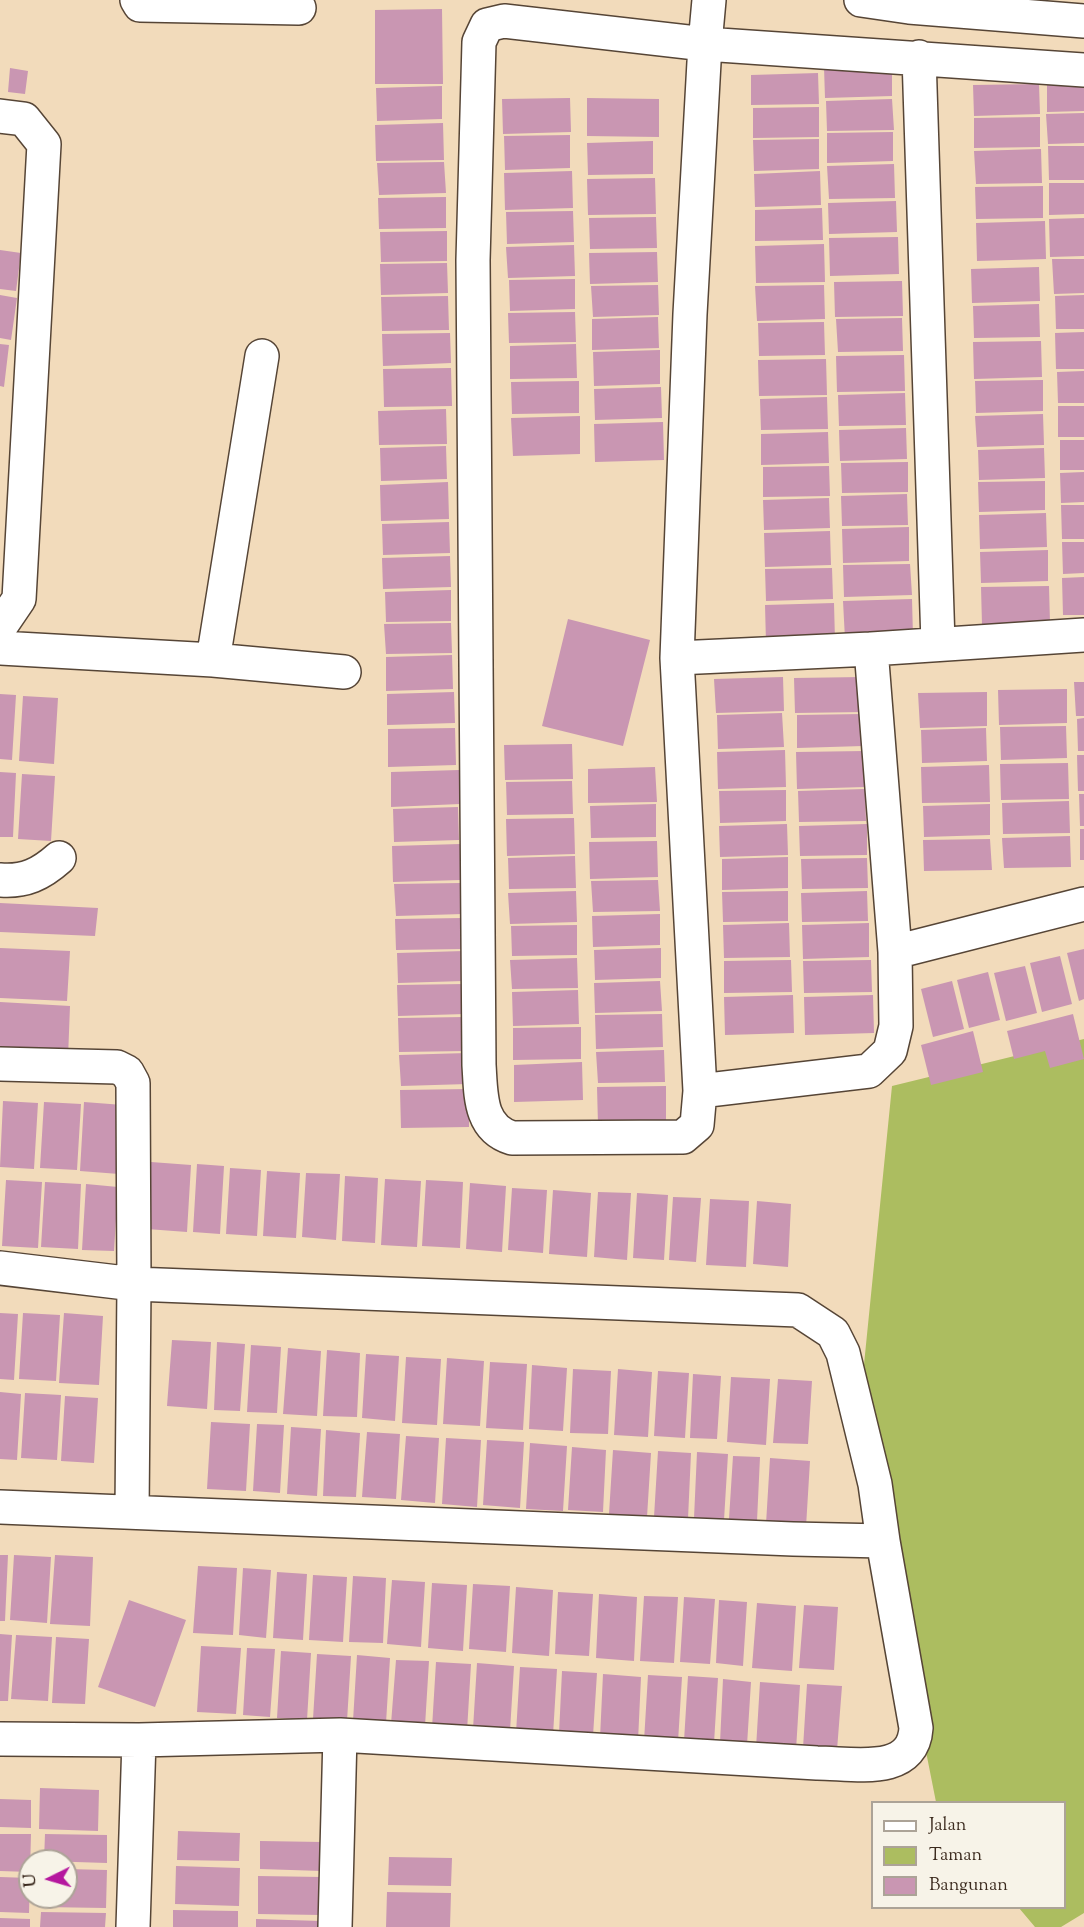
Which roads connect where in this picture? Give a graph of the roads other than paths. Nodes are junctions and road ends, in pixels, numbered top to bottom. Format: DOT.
graph roads {
  1 [pos="137,0"];
  2 [pos="709,0"];
  3 [pos="861,0"];
  4 [pos="299,8"];
  5 [pos="1084,21"];
  6 [pos="705,44"];
  7 [pos="919,57"];
  8 [pos="1084,70"];
  9 [pos="0,116"];
  10 [pos="262,356"];
  11 [pos="0,627"];
  12 [pos="1084,635"];
  13 [pos="938,643"];
  14 [pos="0,648"];
  15 [pos="871,649"];
  16 [pos="677,658"];
  17 [pos="213,660"];
  18 [pos="344,672"];
  19 [pos="59,858"];
  20 [pos="0,880"];
  21 [pos="1084,904"];
  22 [pos="895,952"];
  23 [pos="0,1064"];
  24 [pos="700,1090"];
  25 [pos="0,1268"];
  26 [pos="134,1284"];
  27 [pos="0,1507"];
  28 [pos="132,1512"];
  29 [pos="883,1540"];
  30 [pos="340,1735"];
  31 [pos="0,1738"];
  32 [pos="139,1740"];
  33 [pos="133,1927"];
  34 [pos="335,1927"];
  1 -- 4 [label="street"];
  2 -- 6 [label="street"];
  3 -- 5 [label="street"];
  6 -- 7 [label="street"];
  6 -- 16 [label="street"];
  6 -- 24 [label="street"];
  7 -- 8 [label="street"];
  7 -- 13 [label="street"];
  9 -- 11 [label="street"];
  10 -- 17 [label="street"];
  12 -- 13 [label="street"];
  13 -- 15 [label="street"];
  14 -- 17 [label="street"];
  15 -- 16 [label="street"];
  15 -- 22 [label="street"];
  16 -- 24 [label="street"];
  17 -- 18 [label="street"];
  19 -- 20 [label="street"];
  21 -- 22 [label="street"];
  22 -- 24 [label="street"];
  23 -- 26 [label="street"];
  25 -- 26 [label="street"];
  26 -- 28 [label="street"];
  26 -- 29 [label="street"];
  27 -- 28 [label="street"];
  28 -- 29 [label="street"];
  29 -- 30 [label="street"];
  30 -- 32 [label="street"];
  30 -- 34 [label="street"];
  31 -- 32 [label="street"];
  32 -- 33 [label="street"];
}
